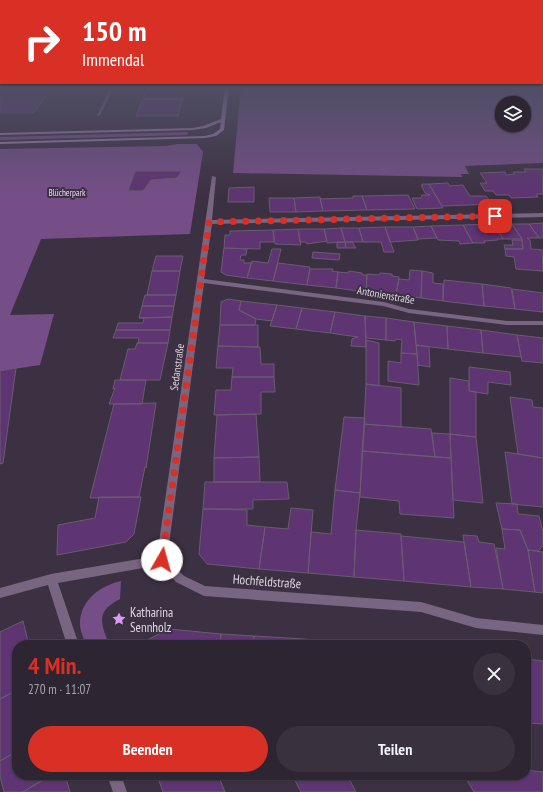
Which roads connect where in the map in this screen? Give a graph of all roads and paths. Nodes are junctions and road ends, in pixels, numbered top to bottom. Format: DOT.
graph roads {
  1 [pos="215,123"];
  2 [pos="223,123"];
  3 [pos="0,134"];
  4 [pos="0,143"];
  5 [pos="214,177"];
  6 [pos="543,215"];
  7 [pos="209,222"];
  8 [pos="201,281"];
  9 [pos="543,322"];
  10 [pos="162,560"];
  11 [pos="52,579"];
  12 [pos="0,593"];
  13 [pos="543,630"];
  14 [pos="71,640"];
  15 [pos="116,780"];
  16 [pos="120,792"];
  1 -- 3 [label="main road"];
  2 -- 4 [label="main road"];
  5 -- 7 [label="street, Sedanstraße"];
  6 -- 7 [label="street"];
  7 -- 8 [label="street, Sedanstraße"];
  8 -- 9 [label="street, Antonienstraße"];
  8 -- 10 [label="street, Sedanstraße"];
  10 -- 11 [label="street"];
  10 -- 13 [label="street, Hochfeldstraße"];
  11 -- 12 [label="street"];
  11 -- 14 [label="street"];
  15 -- 16 [label="street"];
}
